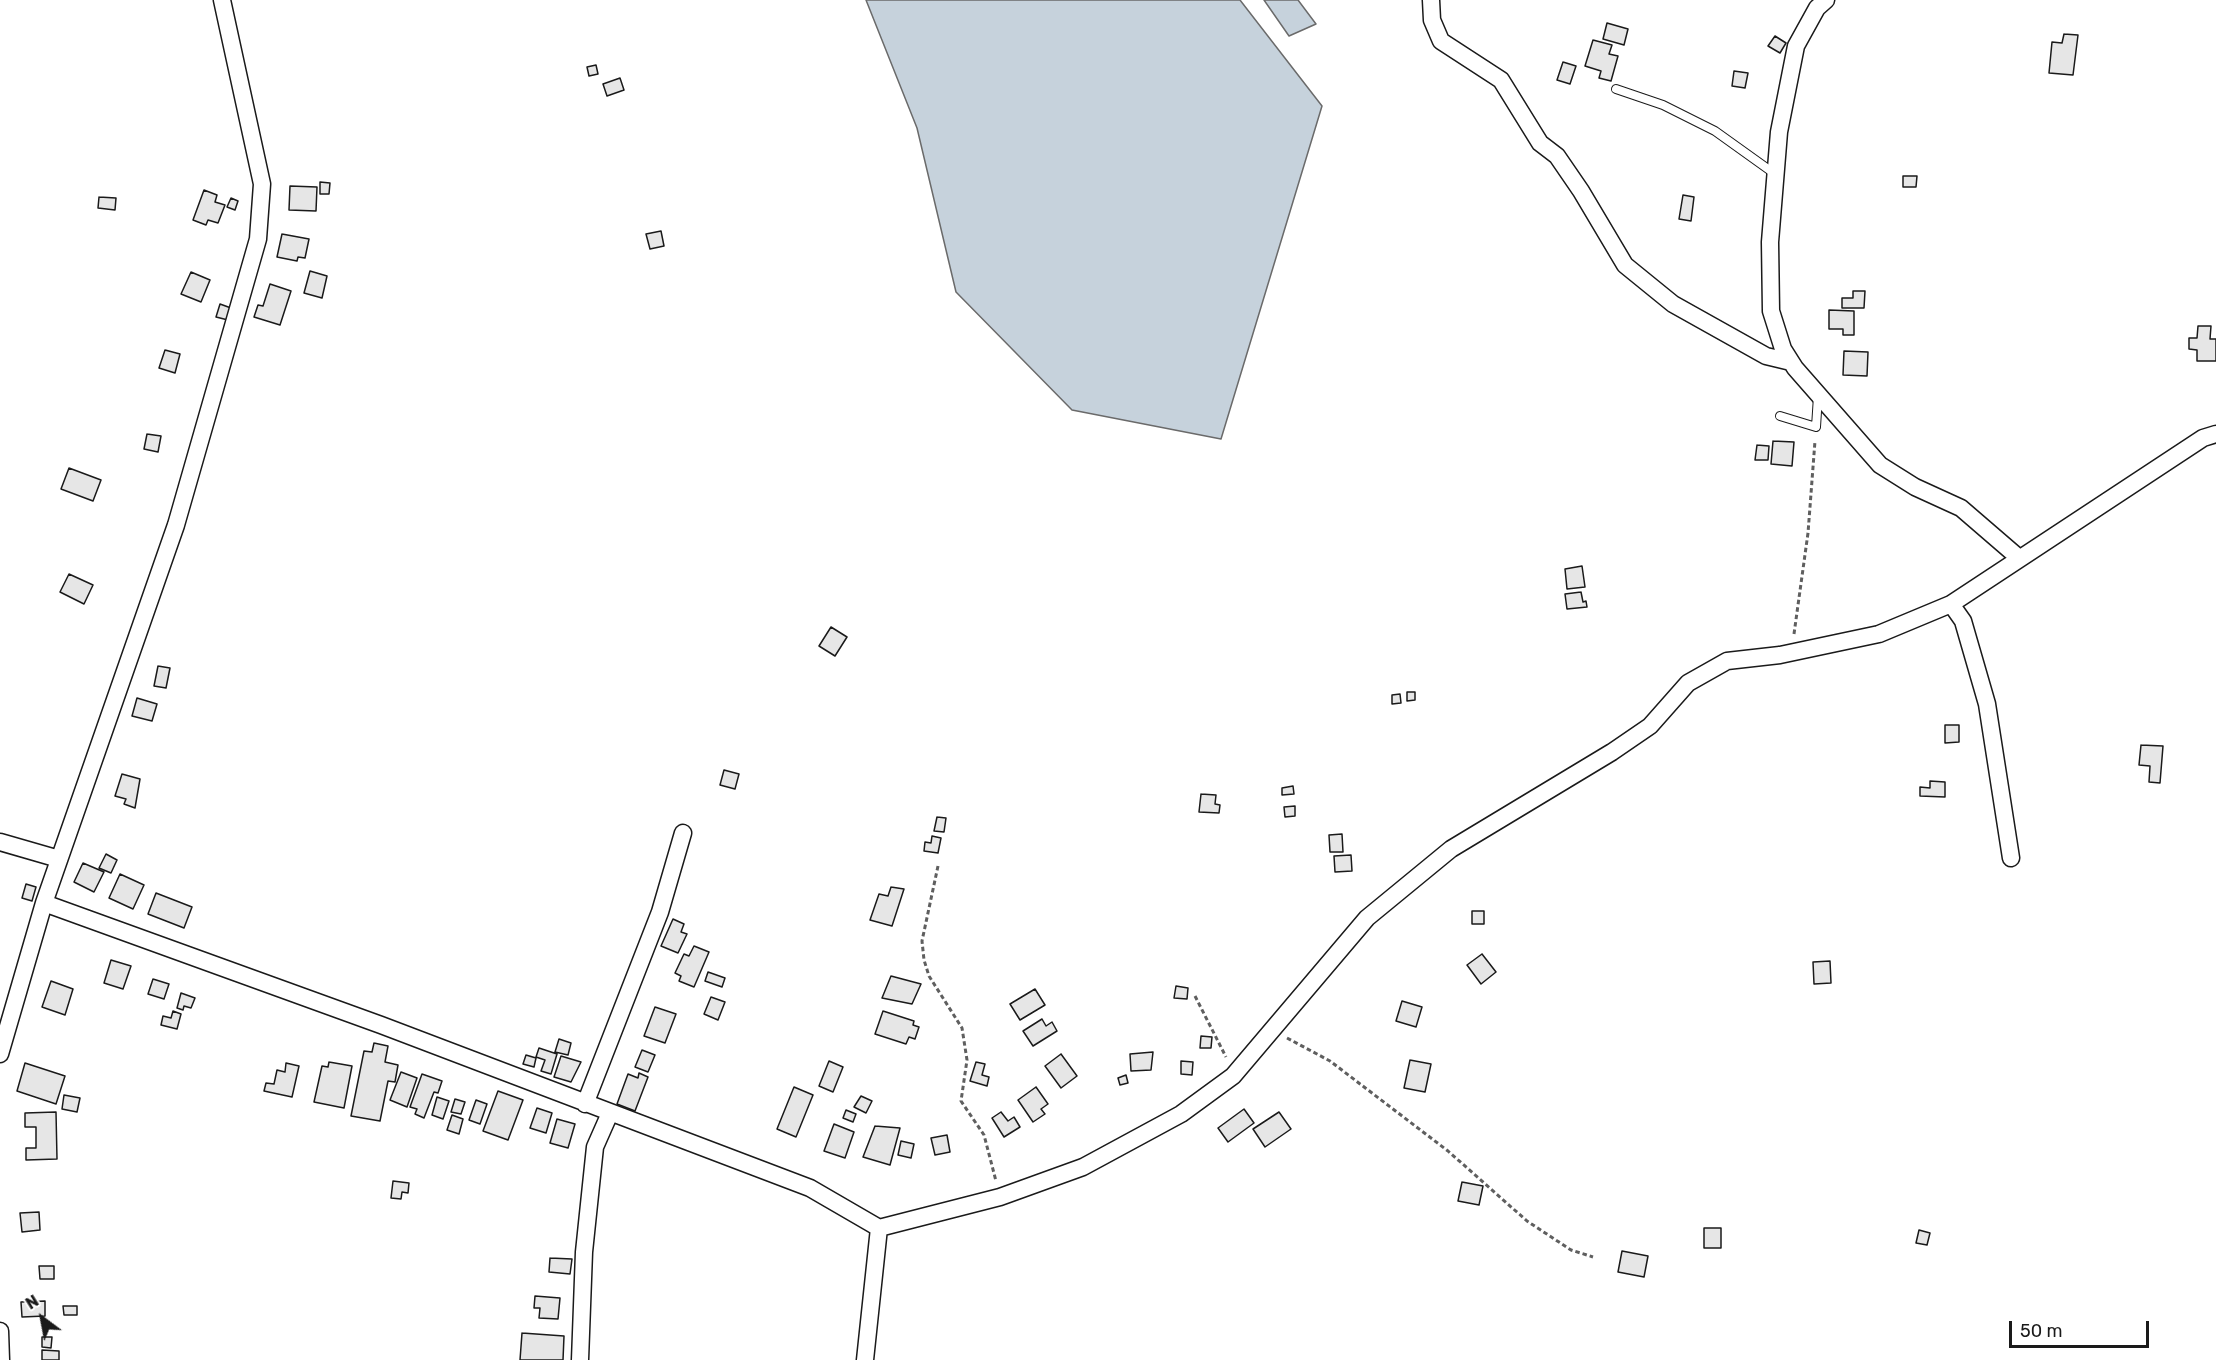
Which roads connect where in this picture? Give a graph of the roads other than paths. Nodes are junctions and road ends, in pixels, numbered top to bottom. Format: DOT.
graph roads {
  1 [pos="222,0"];
  2 [pos="1431,0"];
  3 [pos="1826,0"];
  4 [pos="1616,89"];
  5 [pos="1776,174"];
  6 [pos="1791,362"];
  7 [pos="1818,396"];
  8 [pos="1780,416"];
  9 [pos="2216,434"];
  10 [pos="2019,558"];
  11 [pos="1951,604"];
  12 [pos="683,833"];
  13 [pos="0,842"];
  14 [pos="2012,858"];
  15 [pos="59,859"];
  16 [pos="44,903"];
  17 [pos="0,1054"];
  18 [pos="585,1104"];
  19 [pos="610,1113"];
  20 [pos="879,1228"];
  21 [pos="0,1331"];
  22 [pos="1,1360"];
  23 [pos="580,1360"];
  24 [pos="865,1360"];
  1 -- 15 [label="street"];
  2 -- 6 [label="street"];
  3 -- 5 [label="street"];
  4 -- 5 [label="lane"];
  5 -- 6 [label="street"];
  6 -- 7 [label="street"];
  7 -- 8 [label="lane"];
  7 -- 10 [label="street"];
  9 -- 10 [label="street"];
  10 -- 11 [label="street"];
  11 -- 14 [label="street"];
  11 -- 20 [label="street"];
  12 -- 18 [label="street"];
  13 -- 15 [label="street"];
  15 -- 16 [label="street"];
  16 -- 17 [label="street"];
  16 -- 18 [label="street"];
  18 -- 19 [label="street"];
  19 -- 20 [label="street"];
  19 -- 23 [label="street"];
  20 -- 24 [label="street"];
  21 -- 22 [label="street"];
}
